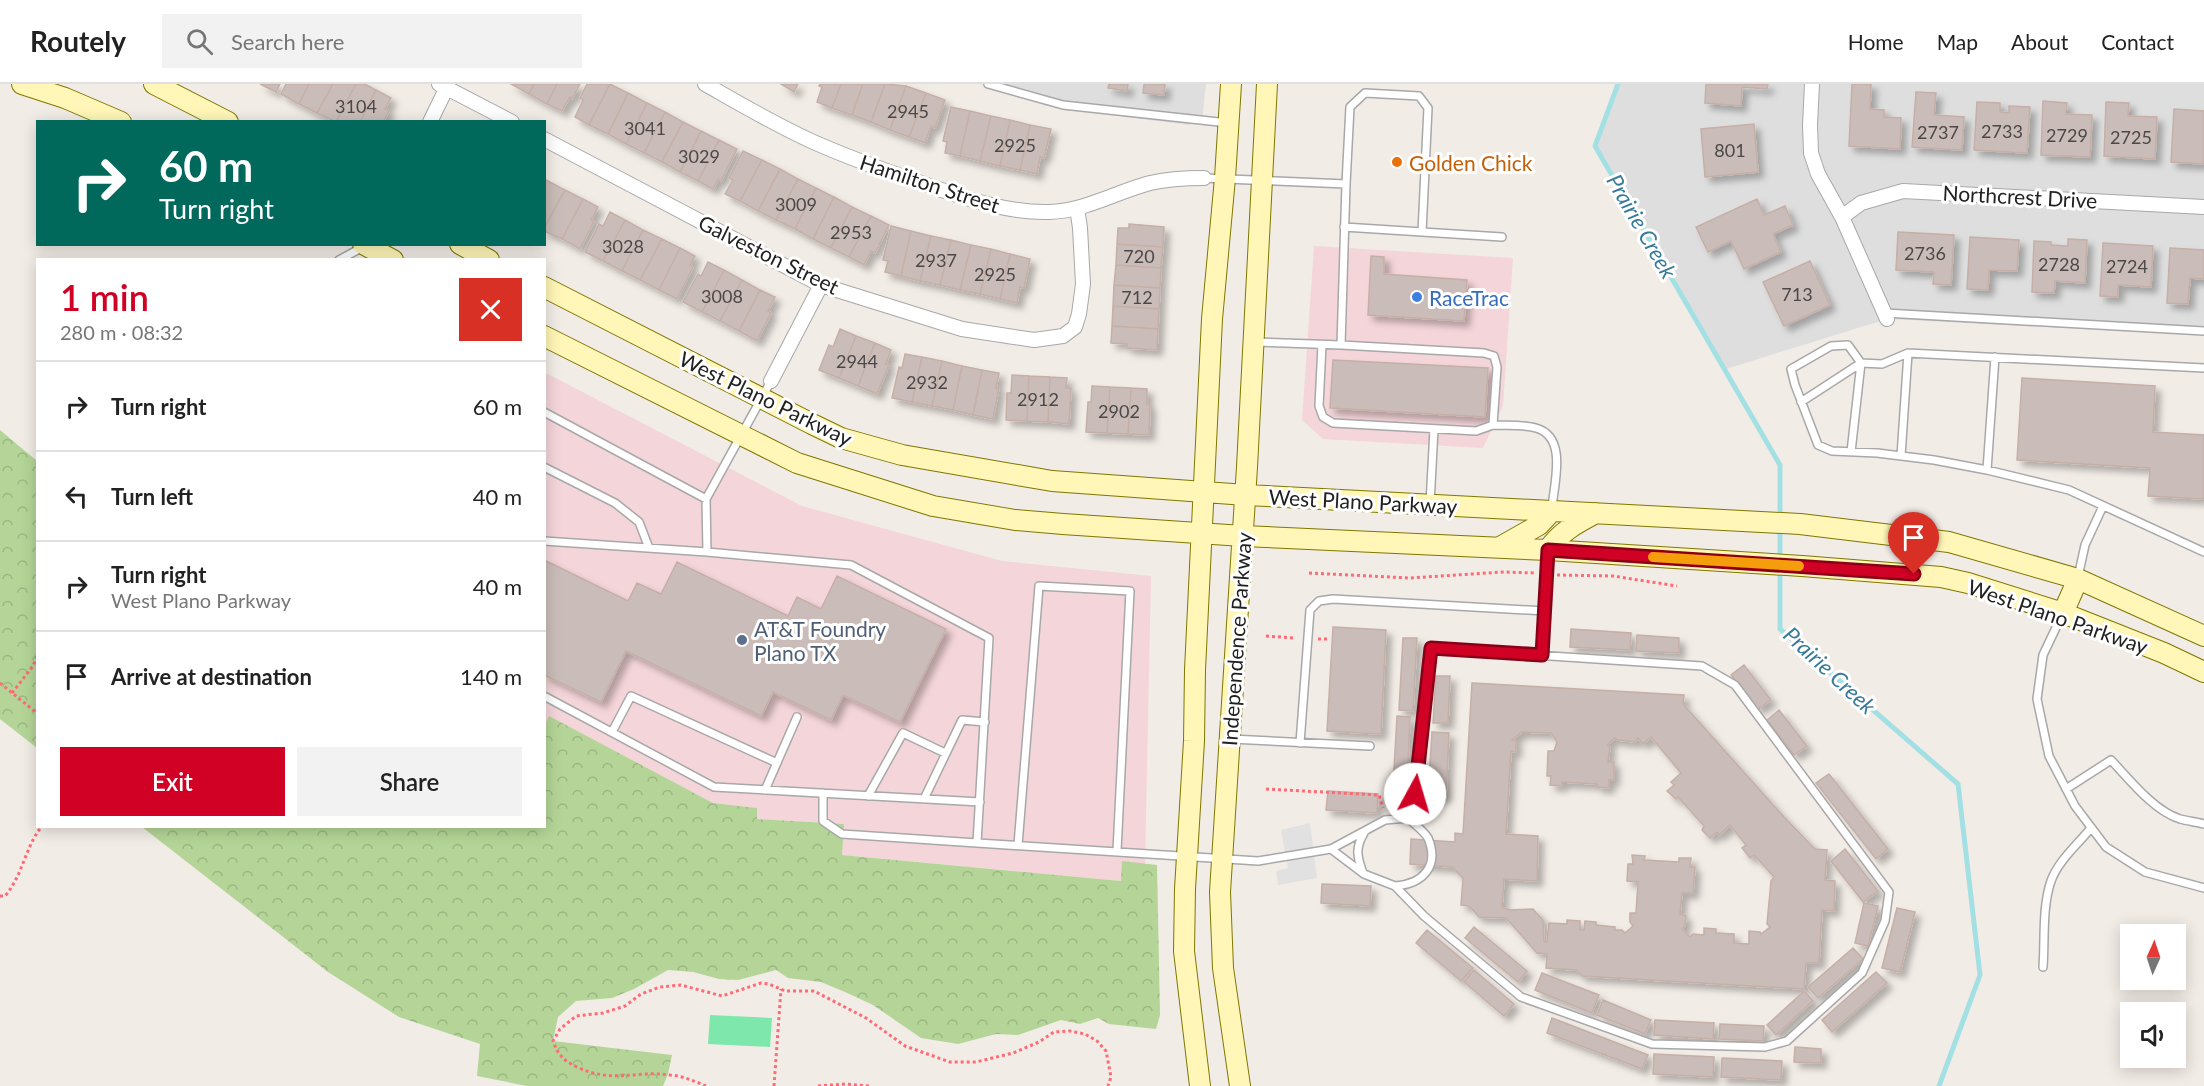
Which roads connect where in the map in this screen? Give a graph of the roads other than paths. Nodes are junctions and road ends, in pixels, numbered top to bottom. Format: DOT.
graph roads {
  1 [pos="22,84"];
  2 [pos="154,84"];
  3 [pos="705,84"];
  4 [pos="988,84"];
  5 [pos="1231,84"];
  6 [pos="1267,84"];
  7 [pos="1812,84"];
  8 [pos="443,86"];
  9 [pos="116,120"];
  10 [pos="224,120"];
  11 [pos="431,120"];
  12 [pos="508,120"];
  13 [pos="1228,123"];
  14 [pos="546,140"];
  15 [pos="1204,178"];
  16 [pos="1225,178"];
  17 [pos="1261,180"];
  18 [pos="1346,184"];
  19 [pos="2204,207"];
  20 [pos="1077,208"];
  21 [pos="1842,217"];
  22 [pos="1344,227"];
  23 [pos="1422,231"];
  24 [pos="1502,237"];
  25 [pos="464,246"];
  26 [pos="364,247"];
  27 [pos="343,258"];
  28 [pos="389,258"];
  29 [pos="485,258"];
  30 [pos="821,285"];
  31 [pos="546,288"];
  32 [pos="1886,316"];
  33 [pos="2204,331"];
  34 [pos="546,337"];
  35 [pos="1254,342"];
  36 [pos="1322,345"];
  37 [pos="1341,345"];
  38 [pos="1908,353"];
  39 [pos="1995,357"];
  40 [pos="1861,363"];
  41 [pos="2204,368"];
  42 [pos="766,390"];
  43 [pos="1801,402"];
  44 [pos="546,413"];
  45 [pos="1493,425"];
  46 [pos="1434,429"];
  47 [pos="741,435"];
  48 [pos="1851,452"];
  49 [pos="1901,456"];
  50 [pos="546,468"];
  51 [pos="1987,470"];
  52 [pos="1204,492"];
  53 [pos="1246,495"];
  54 [pos="706,499"];
  55 [pos="1430,505"];
  56 [pos="2103,506"];
  57 [pos="1552,511"];
  58 [pos="1596,513"];
  59 [pos="1201,533"];
  60 [pos="1243,536"];
  61 [pos="546,541"];
  62 [pos="649,548"];
  63 [pos="1498,548"];
  64 [pos="1548,550"];
  65 [pos="707,552"];
  66 [pos="2204,552"];
  67 [pos="2078,579"];
  68 [pos="1545,611"];
  69 [pos="2063,613"];
  70 [pos="2204,636"];
  71 [pos="1542,655"];
  72 [pos="2204,672"];
  73 [pos="546,697"];
  74 [pos="797,717"];
  75 [pos="985,722"];
  76 [pos="612,732"];
  77 [pos="1229,739"];
  78 [pos="1300,743"];
  79 [pos="1370,746"];
  80 [pos="945,753"];
  81 [pos="777,763"];
  82 [pos="2066,789"];
  83 [pos="765,790"];
  84 [pos="824,793"];
  85 [pos="868,796"];
  86 [pos="924,799"];
  87 [pos="980,802"];
  88 [pos="1408,818"];
  89 [pos="2204,824"];
  90 [pos="2091,828"];
  91 [pos="1366,831"];
  92 [pos="977,843"];
  93 [pos="1018,845"];
  94 [pos="1331,849"];
  95 [pos="1116,851"];
  96 [pos="1188,856"];
  97 [pos="1222,858"];
  98 [pos="1364,874"];
  99 [pos="1395,886"];
  100 [pos="2204,888"];
  101 [pos="2043,967"];
  102 [pos="1200,1086"];
  103 [pos="1240,1086"];
  1 -- 9 [label="main road"];
  2 -- 10 [label="main road"];
  3 -- 20 [label="street, Hamilton Street"];
  4 -- 13 [label="lane"];
  5 -- 13 [label="main road, Independence Parkway"];
  6 -- 17 [label="main road, Independence Parkway"];
  7 -- 21 [label="street"];
  8 -- 11 [label="street"];
  8 -- 12 [label="street"];
  13 -- 16 [label="main road, Independence Parkway"];
  14 -- 30 [label="street, Galveston Street"];
  15 -- 16 [label="lane"];
  15 -- 20 [label="street, Hamilton Street"];
  16 -- 17 [label="lane"];
  16 -- 52 [label="main road, Independence Parkway"];
  17 -- 18 [label="lane"];
  17 -- 35 [label="main road, Independence Parkway"];
  18 -- 22 [label="lane"];
  18 -- 23 [label="lane"];
  19 -- 21 [label="street, Northcrest Drive"];
  20 -- 30 [label="street, Galveston Street"];
  21 -- 32 [label="street"];
  22 -- 23 [label="lane"];
  22 -- 37 [label="lane"];
  23 -- 24 [label="lane"];
  25 -- 29 [label="main road"];
  26 -- 27 [label="lane"];
  26 -- 28 [label="main road"];
  30 -- 42 [label="street"];
  31 -- 42 [label="main road, West Plano Parkway"];
  32 -- 33 [label="lane"];
  34 -- 47 [label="main road, West Plano Parkway"];
  35 -- 36 [label="lane"];
  35 -- 53 [label="main road, Independence Parkway"];
  36 -- 37 [label="lane"];
  36 -- 46 [label="lane"];
  37 -- 45 [label="lane"];
  38 -- 39 [label="lane"];
  38 -- 40 [label="lane"];
  38 -- 49 [label="lane"];
  39 -- 41 [label="lane"];
  39 -- 51 [label="lane"];
  40 -- 43 [label="lane"];
  40 -- 43 [label="lane"];
  40 -- 48 [label="lane"];
  42 -- 47 [label="lane"];
  42 -- 52 [label="main road, West Plano Parkway"];
  43 -- 48 [label="lane"];
  44 -- 54 [label="lane"];
  45 -- 46 [label="lane"];
  45 -- 57 [label="lane"];
  46 -- 55 [label="lane"];
  47 -- 54 [label="lane"];
  47 -- 59 [label="main road, West Plano Parkway"];
  48 -- 49 [label="lane"];
  49 -- 51 [label="lane"];
  50 -- 62 [label="lane"];
  51 -- 56 [label="lane"];
  52 -- 53 [label="main road, West Plano Parkway"];
  52 -- 59 [label="main road, Independence Parkway"];
  53 -- 55 [label="main road, West Plano Parkway"];
  53 -- 60 [label="main road, Independence Parkway"];
  54 -- 65 [label="lane"];
  55 -- 57 [label="main road, West Plano Parkway"];
  56 -- 66 [label="lane"];
  56 -- 67 [label="lane"];
  57 -- 58 [label="main road, West Plano Parkway"];
  57 -- 63 [label="main road"];
  58 -- 64 [label="main road"];
  58 -- 67 [label="main road, West Plano Parkway"];
  59 -- 60 [label="main road, West Plano Parkway"];
  59 -- 96 [label="main road, Independence Parkway"];
  60 -- 63 [label="main road, West Plano Parkway"];
  60 -- 77 [label="main road, Independence Parkway"];
  61 -- 62 [label="lane"];
  62 -- 65 [label="lane"];
  63 -- 64 [label="main road, West Plano Parkway"];
  64 -- 68 [label="lane"];
  64 -- 69 [label="main road, West Plano Parkway"];
  65 -- 75 [label="lane"];
  67 -- 69 [label="main road"];
  67 -- 70 [label="main road, West Plano Parkway"];
  68 -- 71 [label="lane"];
  68 -- 78 [label="lane"];
  69 -- 72 [label="main road, West Plano Parkway"];
  69 -- 82 [label="lane"];
  71 -- 88 [label="lane"];
  71 -- 99 [label="lane"];
  73 -- 76 [label="lane"];
  74 -- 81 [label="lane"];
  75 -- 80 [label="lane"];
  75 -- 87 [label="lane"];
  76 -- 81 [label="lane"];
  76 -- 83 [label="lane"];
  77 -- 78 [label="lane"];
  77 -- 97 [label="main road, Independence Parkway"];
  78 -- 79 [label="lane"];
  80 -- 85 [label="lane"];
  80 -- 86 [label="lane"];
  81 -- 83 [label="lane"];
  82 -- 89 [label="lane"];
  82 -- 90 [label="lane"];
  83 -- 84 [label="lane"];
  84 -- 85 [label="lane"];
  84 -- 92 [label="lane"];
  85 -- 86 [label="lane"];
  86 -- 87 [label="lane"];
  87 -- 92 [label="lane"];
  88 -- 91 [label="lane"];
  88 -- 99 [label="lane"];
  90 -- 100 [label="lane"];
  90 -- 101 [label="lane"];
  91 -- 94 [label="lane"];
  91 -- 98 [label="lane"];
  92 -- 93 [label="lane"];
  93 -- 95 [label="lane"];
  93 -- 95 [label="lane"];
  94 -- 97 [label="lane"];
  94 -- 98 [label="lane"];
  95 -- 96 [label="lane"];
  96 -- 97 [label="lane"];
  96 -- 102 [label="main road, Independence Parkway"];
  97 -- 103 [label="main road, Independence Parkway"];
  98 -- 99 [label="lane"];
}
